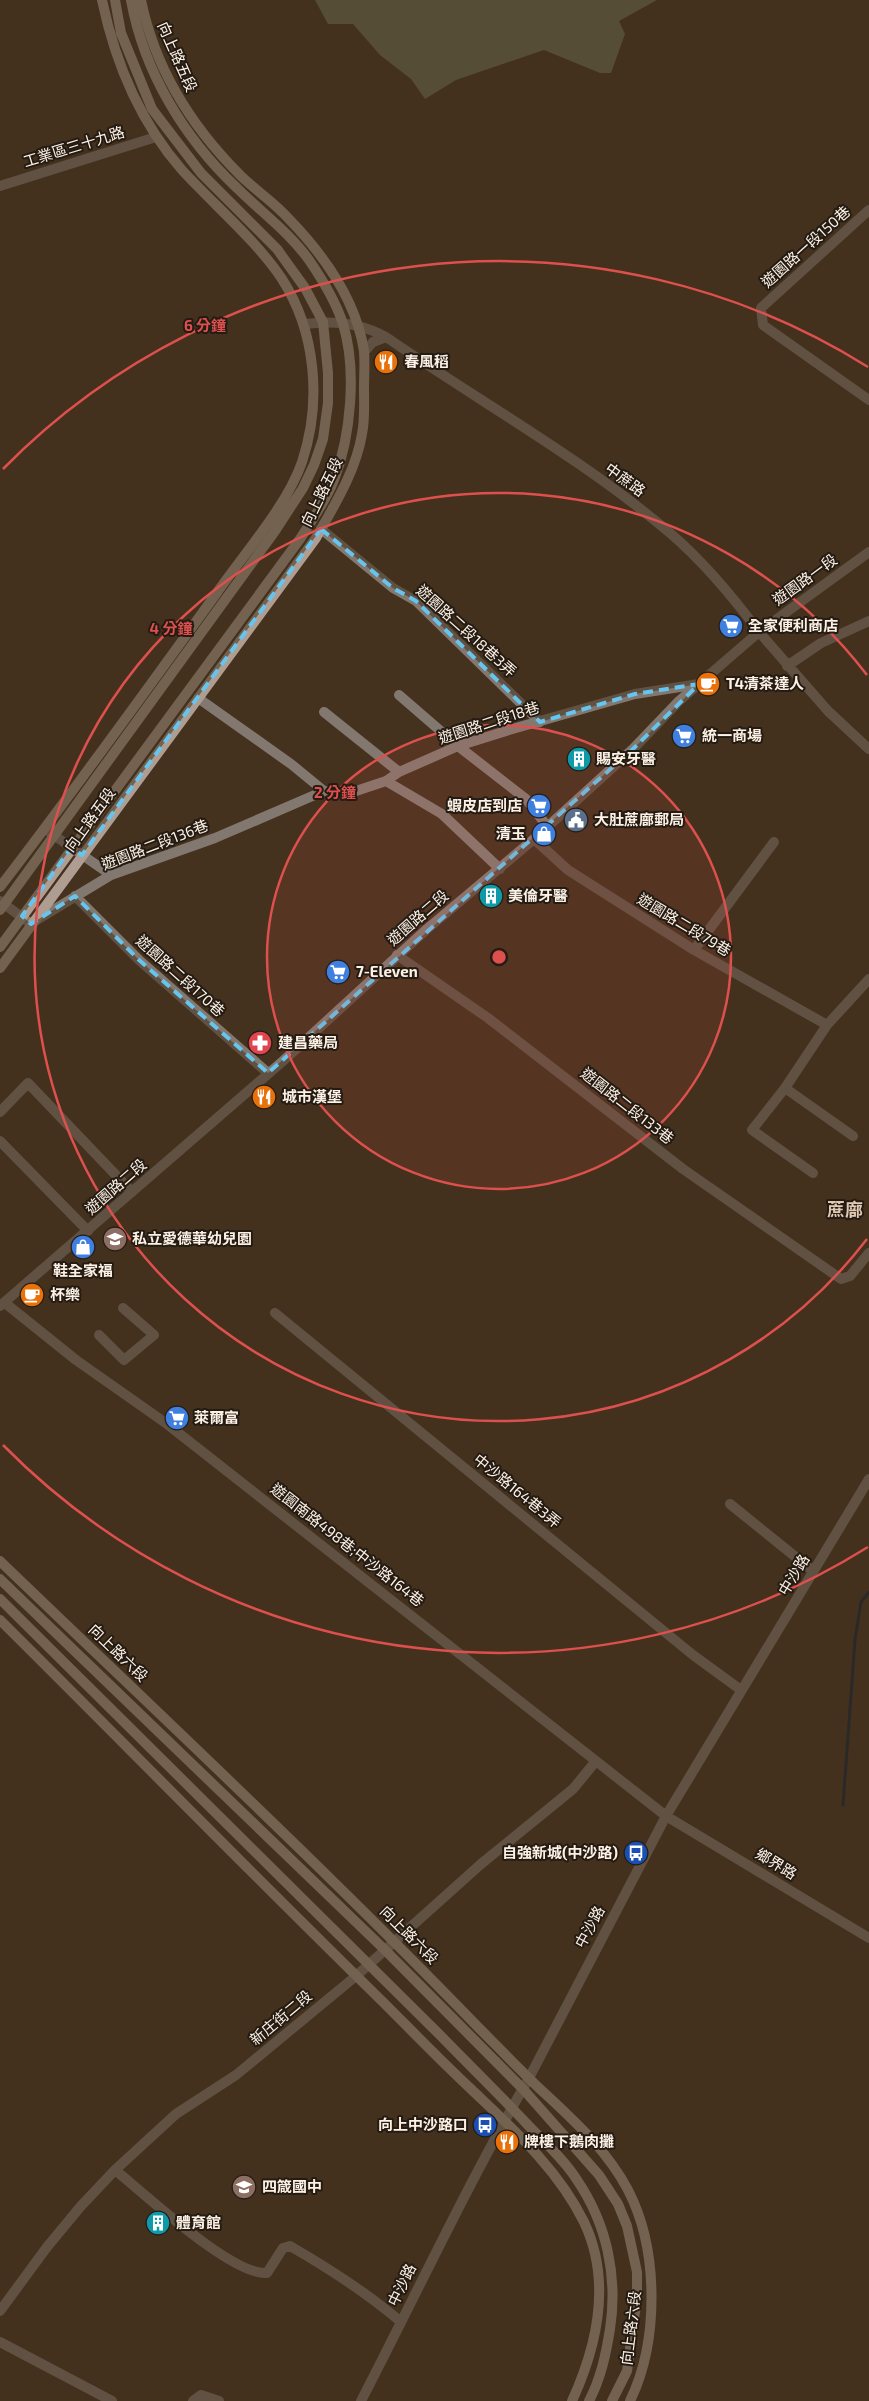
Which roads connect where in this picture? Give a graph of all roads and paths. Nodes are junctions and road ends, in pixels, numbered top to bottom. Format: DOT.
graph roads {
  1 [pos="102,0"];
  2 [pos="115,0"];
  3 [pos="131,0"];
  4 [pos="141,0"];
  5 [pos="156,137"];
  6 [pos="0,186"];
  7 [pos="869,210"];
  8 [pos="323,322"];
  9 [pos="343,323"];
  10 [pos="305,324"];
  11 [pos="357,325"];
  12 [pos="386,337"];
  13 [pos="364,352"];
  14 [pos="869,400"];
  15 [pos="321,529"];
  16 [pos="869,552"];
  17 [pos="869,621"];
  18 [pos="759,632"];
  19 [pos="787,666"];
  20 [pos="699,684"];
  21 [pos="399,695"];
  22 [pos="198,698"];
  23 [pos="324,712"];
  24 [pos="540,722"];
  25 [pos="458,746"];
  26 [pos="869,749"];
  27 [pos="399,772"];
  28 [pos="386,781"];
  29 [pos="324,791"];
  30 [pos="268,817"];
  31 [pos="547,826"];
  32 [pos="49,831"];
  33 [pos="534,839"];
  34 [pos="774,842"];
  35 [pos="71,848"];
  36 [pos="82,856"];
  37 [pos="500,869"];
  38 [pos="111,875"];
  39 [pos="0,887"];
  40 [pos="75,896"];
  41 [pos="1,905"];
  42 [pos="22,916"];
  43 [pos="31,924"];
  44 [pos="0,947"];
  45 [pos="694,950"];
  46 [pos="397,955"];
  47 [pos="0,968"];
  48 [pos="869,979"];
  49 [pos="827,1025"];
  50 [pos="268,1073"];
  51 [pos="785,1088"];
  52 [pos="0,1112"];
  53 [pos="853,1136"];
  54 [pos="0,1141"];
  55 [pos="813,1173"];
  56 [pos="132,1192"];
  57 [pos="88,1231"];
  58 [pos="869,1253"];
  59 [pos="2,1305"];
  60 [pos="123,1308"];
  61 [pos="275,1313"];
  62 [pos="99,1335"];
  63 [pos="869,1479"];
  64 [pos="730,1504"];
  65 [pos="0,1561"];
  66 [pos="813,1571"];
  67 [pos="0,1579"];
  68 [pos="0,1599"];
  69 [pos="0,1620"];
  70 [pos="741,1690"];
  71 [pos="596,1761"];
  72 [pos="666,1816"];
  73 [pos="869,1938"];
  74 [pos="395,1941"];
  75 [pos="384,1949"];
  76 [pos="368,1964"];
  77 [pos="356,1976"];
  78 [pos="529,2078"];
  79 [pos="523,2089"];
  80 [pos="511,2107"];
  81 [pos="504,2119"];
  82 [pos="115,2170"];
  83 [pos="0,2312"];
  84 [pos="401,2322"];
  85 [pos="0,2342"];
  86 [pos="112,2401"];
  87 [pos="193,2401"];
  88 [pos="219,2401"];
  89 [pos="361,2401"];
  90 [pos="572,2401"];
  91 [pos="588,2401"];
  92 [pos="612,2401"];
  93 [pos="630,2401"];
  1 -- 5 [label="main road, 向上路五段"];
  2 -- 8 [label="main road, 向上路五段"];
  3 -- 9 [label="main road, 向上路五段"];
  4 -- 11 [label="main road, 向上路五段"];
  5 -- 6 [label="street, 工業區三十九路"];
  5 -- 10 [label="main road, 向上路五段"];
  7 -- 14 [label="street, 遊園路一段150巷"];
  8 -- 9 [label="street, 中蔗路"];
  8 -- 10 [label="street, 中蔗路"];
  8 -- 32 [label="main road, 向上路五段"];
  9 -- 11 [label="street, 中蔗路"];
  9 -- 35 [label="main road, 向上路五段"];
  10 -- 32 [label="main road, 向上路五段"];
  11 -- 12 [label="street, 中蔗路"];
  11 -- 13 [label="main road, 向上路五段"];
  12 -- 13 [label="street"];
  12 -- 18 [label="street, 中蔗路"];
  13 -- 15 [label="main road, 向上路五段"];
  15 -- 22 [label="main road, 向上路五段"];
  15 -- 24 [label="street, 遊園路二段18巷3弄"];
  16 -- 18 [label="street, 遊園路一段"];
  17 -- 19 [label="street"];
  18 -- 19 [label="street, 中蔗路"];
  18 -- 20 [label="street, 遊園路二段"];
  19 -- 26 [label="street, 中蔗路"];
  20 -- 24 [label="street, 遊園路二段18巷"];
  20 -- 31 [label="street, 遊園路二段"];
  21 -- 25 [label="street"];
  22 -- 29 [label="street"];
  22 -- 36 [label="main road, 向上路五段"];
  23 -- 27 [label="street"];
  24 -- 25 [label="street, 遊園路二段18巷"];
  25 -- 27 [label="street, 遊園路二段18巷"];
  25 -- 31 [label="street"];
  27 -- 28 [label="street, 遊園路二段18巷"];
  28 -- 29 [label="street, 遊園路二段18巷"];
  28 -- 37 [label="street"];
  29 -- 30 [label="street, 遊園路二段18巷"];
  30 -- 38 [label="street, 遊園路二段136巷"];
  31 -- 33 [label="street, 遊園路二段"];
  32 -- 35 [label="street"];
  32 -- 39 [label="main road, 向上路五段"];
  32 -- 41 [label="main road, 向上路五段"];
  33 -- 37 [label="street, 遊園路二段"];
  33 -- 45 [label="street, 遊園路二段79巷"];
  34 -- 45 [label="street"];
  35 -- 36 [label="street"];
  35 -- 42 [label="main road, 向上路五段"];
  36 -- 38 [label="street"];
  36 -- 43 [label="main road, 向上路五段"];
  37 -- 46 [label="street, 遊園路二段"];
  38 -- 40 [label="street, 遊園路二段136巷"];
  40 -- 43 [label="street, 遊園路二段136巷"];
  40 -- 50 [label="street, 遊園路二段170巷"];
  41 -- 42 [label="street"];
  42 -- 43 [label="street"];
  42 -- 44 [label="main road, 向上路五段"];
  43 -- 47 [label="main road, 向上路五段"];
  45 -- 49 [label="street, 遊園路二段79巷"];
  46 -- 50 [label="street, 遊園路二段"];
  46 -- 58 [label="street, 遊園路二段133巷"];
  48 -- 49 [label="street"];
  49 -- 51 [label="street"];
  50 -- 56 [label="street, 遊園路二段"];
  51 -- 53 [label="street"];
  51 -- 55 [label="street"];
  52 -- 56 [label="street"];
  54 -- 57 [label="street"];
  56 -- 57 [label="street, 遊園路二段"];
  57 -- 59 [label="street, 遊園路二段"];
  59 -- 71 [label="street, 遊園南路498巷;中沙路164巷"];
  60 -- 62 [label="street"];
  61 -- 70 [label="street, 中沙路164巷3弄"];
  63 -- 66 [label="street, 中沙路"];
  64 -- 66 [label="street"];
  65 -- 74 [label="main road, 向上路六段"];
  66 -- 70 [label="street, 中沙路"];
  67 -- 75 [label="main road, 向上路六段"];
  68 -- 76 [label="main road, 向上路六段"];
  69 -- 77 [label="main road"];
  70 -- 72 [label="street, 中沙路"];
  71 -- 72 [label="street, 遊園南路498巷;中沙路164巷"];
  71 -- 74 [label="street, 新庄街二段"];
  72 -- 73 [label="street, 鄉界路"];
  72 -- 78 [label="street, 中沙路"];
  74 -- 75 [label="street, 新庄街二段"];
  74 -- 78 [label="main road, 向上路六段"];
  75 -- 76 [label="street, 新庄街二段"];
  75 -- 79 [label="main road, 向上路六段"];
  76 -- 77 [label="street, 新庄街二段"];
  76 -- 80 [label="main road, 向上路六段"];
  77 -- 81 [label="main road"];
  77 -- 82 [label="street, 新庄街二段"];
  78 -- 79 [label="street, 中沙路"];
  78 -- 93 [label="main road, 向上路六段"];
  79 -- 80 [label="street, 中沙路"];
  79 -- 92 [label="main road, 向上路六段"];
  80 -- 81 [label="street, 中沙路"];
  80 -- 91 [label="main road, 向上路六段"];
  81 -- 84 [label="street, 中沙路"];
  81 -- 90 [label="main road"];
  82 -- 83 [label="street, 新庄街二段"];
  82 -- 84 [label="street"];
  84 -- 89 [label="street, 中沙路"];
  85 -- 86 [label="street"];
  87 -- 88 [label="street"];
}
